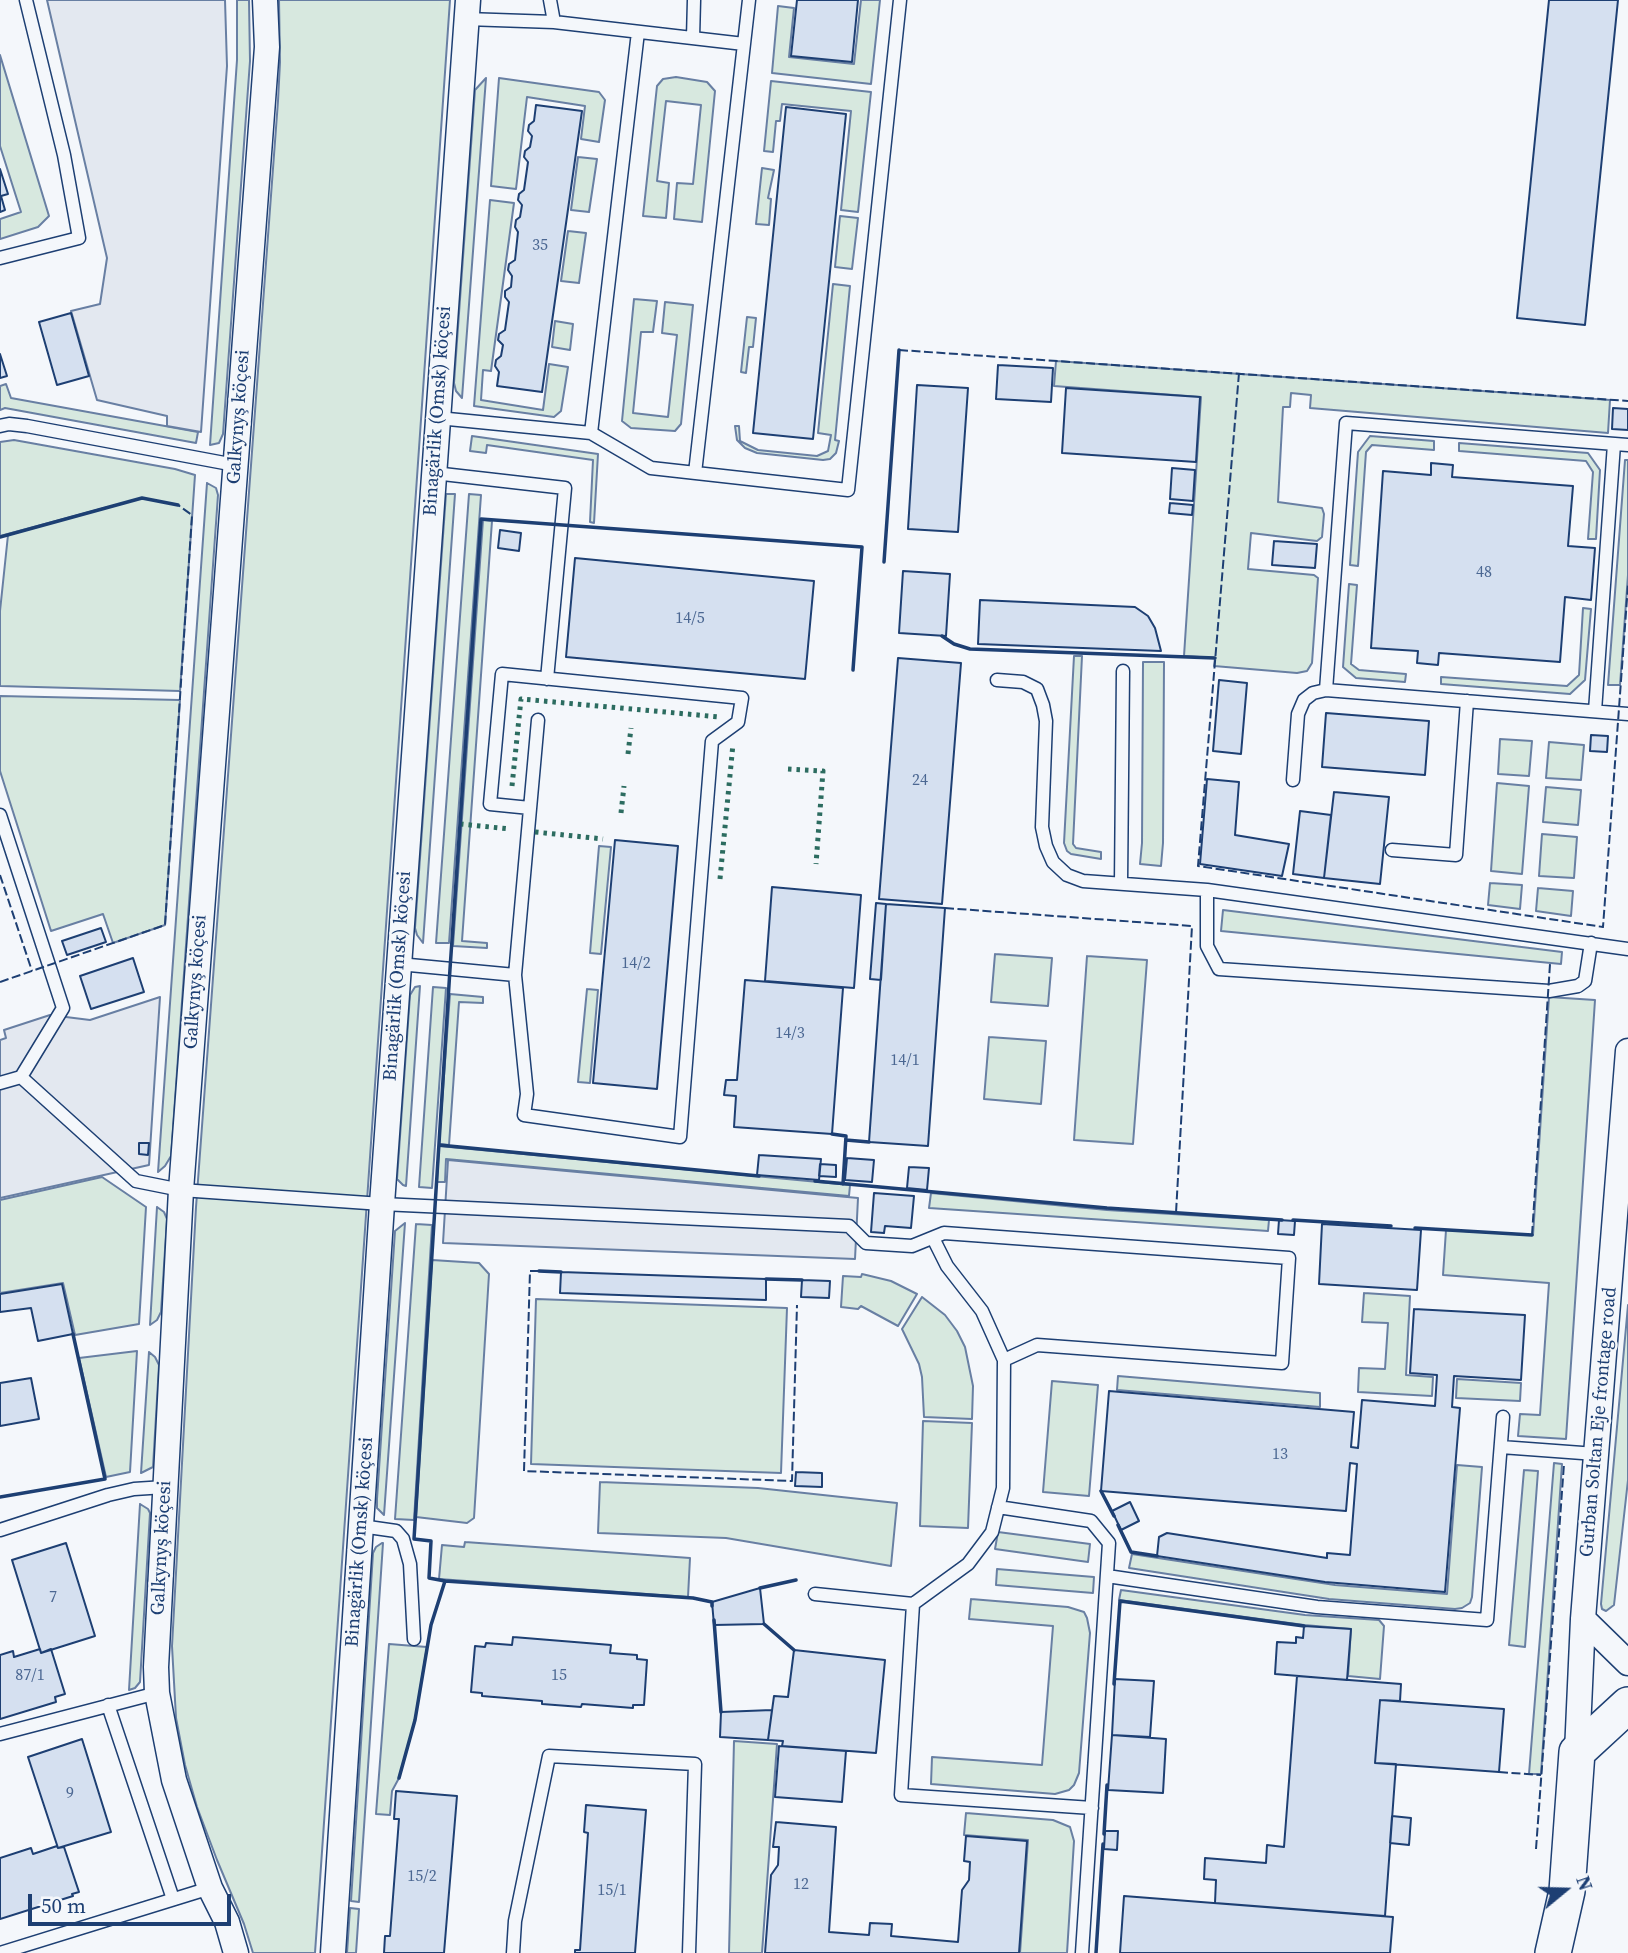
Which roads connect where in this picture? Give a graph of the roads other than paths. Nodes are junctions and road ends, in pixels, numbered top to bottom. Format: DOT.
graph roads {
  1 [pos="26,0"];
  2 [pos="265,0"];
  3 [pos="550,0"];
  4 [pos="694,0"];
  5 [pos="749,0"];
  6 [pos="900,0"];
  7 [pos="467,9"];
  8 [pos="554,22"];
  9 [pos="638,32"];
  10 [pos="693,38"];
  11 [pos="744,44"];
  12 [pos="0,258"];
  13 [pos="438,418"];
  14 [pos="0,425"];
  15 [pos="591,433"];
  16 [pos="1614,444"];
  17 [pos="1628,445"];
  18 [pos="235,465"];
  19 [pos="434,473"];
  20 [pos="695,473"];
  21 [pos="1123,671"];
  22 [pos="547,679"];
  23 [pos="997,680"];
  24 [pos="1326,690"];
  25 [pos="1467,701"];
  26 [pos="1595,711"];
  27 [pos="1628,713"];
  28 [pos="538,720"];
  29 [pos="1293,780"];
  30 [pos="530,808"];
  31 [pos="0,815"];
  32 [pos="1392,850"];
  33 [pos="1121,883"];
  34 [pos="1207,890"];
  35 [pos="1591,943"];
  36 [pos="1628,950"];
  37 [pos="399,964"];
  38 [pos="515,975"];
  39 [pos="1628,1051"];
  40 [pos="21,1077"];
  41 [pos="0,1083"];
  42 [pos="181,1190"];
  43 [pos="382,1204"];
  44 [pos="933,1238"];
  45 [pos="1004,1360"];
  46 [pos="1503,1417"];
  47 [pos="1501,1447"];
  48 [pos="1596,1454"];
  49 [pos="165,1487"];
  50 [pos="998,1507"];
  51 [pos="361,1526"];
  52 [pos="0,1530"];
  53 [pos="1107,1576"];
  54 [pos="816,1594"];
  55 [pos="913,1604"];
  56 [pos="1583,1619"];
  57 [pos="414,1639"];
  58 [pos="1628,1664"];
  59 [pos="157,1693"];
  60 [pos="107,1705"];
  61 [pos="1628,1706"];
  62 [pos="0,1734"];
  63 [pos="1577,1752"];
  64 [pos="1092,1808"];
  65 [pos="210,1888"];
  66 [pos="173,1899"];
  67 [pos="0,1953"];
  68 [pos="236,1953"];
  69 [pos="333,1953"];
  70 [pos="513,1953"];
  71 [pos="689,1953"];
  72 [pos="1082,1953"];
  73 [pos="1553,1953"];
  1 -- 12 [label="lane"];
  2 -- 18 [label="street, Galkynyş köçesi"];
  3 -- 8 [label="lane"];
  4 -- 10 [label="lane"];
  5 -- 11 [label="lane"];
  6 -- 20 [label="lane"];
  7 -- 8 [label="lane"];
  7 -- 13 [label="street, Binagärlik (Omsk) köçesi"];
  8 -- 9 [label="lane"];
  9 -- 10 [label="lane"];
  9 -- 15 [label="lane"];
  10 -- 11 [label="lane"];
  11 -- 20 [label="lane"];
  13 -- 15 [label="lane"];
  13 -- 19 [label="street, Binagärlik (Omsk) köçesi"];
  14 -- 18 [label="lane"];
  15 -- 20 [label="lane"];
  16 -- 17 [label="lane"];
  16 -- 24 [label="lane"];
  16 -- 26 [label="lane"];
  18 -- 42 [label="street, Galkynyş köçesi"];
  19 -- 22 [label="lane"];
  19 -- 37 [label="street, Binagärlik (Omsk) köçesi"];
  21 -- 33 [label="lane"];
  22 -- 30 [label="lane"];
  22 -- 38 [label="lane"];
  23 -- 33 [label="lane"];
  24 -- 25 [label="lane"];
  24 -- 29 [label="lane"];
  25 -- 26 [label="lane"];
  25 -- 32 [label="lane"];
  26 -- 27 [label="lane"];
  28 -- 30 [label="lane"];
  30 -- 38 [label="lane"];
  31 -- 40 [label="lane"];
  33 -- 34 [label="lane"];
  34 -- 35 [label="lane"];
  34 -- 35 [label="lane"];
  35 -- 36 [label="lane"];
  37 -- 38 [label="lane"];
  37 -- 43 [label="street, Binagärlik (Omsk) köçesi"];
  39 -- 48 [label="street, Gurban Soltan Eje frontage road"];
  40 -- 41 [label="lane"];
  40 -- 42 [label="lane"];
  42 -- 43 [label="lane"];
  42 -- 49 [label="street, Galkynyş köçesi"];
  43 -- 44 [label="lane"];
  43 -- 51 [label="street, Binagärlik (Omsk) köçesi"];
  44 -- 45 [label="lane"];
  44 -- 45 [label="lane"];
  45 -- 50 [label="lane"];
  46 -- 47 [label="lane"];
  47 -- 48 [label="lane"];
  47 -- 53 [label="lane"];
  48 -- 56 [label="street, Gurban Soltan Eje frontage road"];
  49 -- 52 [label="lane"];
  49 -- 59 [label="street, Galkynyş köçesi"];
  50 -- 53 [label="lane"];
  50 -- 55 [label="lane"];
  51 -- 57 [label="lane"];
  51 -- 69 [label="street, Binagärlik (Omsk) köçesi"];
  53 -- 64 [label="lane"];
  54 -- 55 [label="lane"];
  55 -- 64 [label="lane"];
  56 -- 58 [label="street"];
  56 -- 63 [label="street, Gurban Soltan Eje frontage road"];
  59 -- 60 [label="lane"];
  59 -- 65 [label="street, Galkynyş köçesi"];
  60 -- 62 [label="lane"];
  60 -- 66 [label="lane"];
  61 -- 63 [label="main road"];
  63 -- 73 [label="main road"];
  64 -- 72 [label="lane"];
  65 -- 66 [label="lane"];
  65 -- 68 [label="street, Galkynyş köçesi"];
  66 -- 67 [label="lane"];
  70 -- 71 [label="lane"];
}
